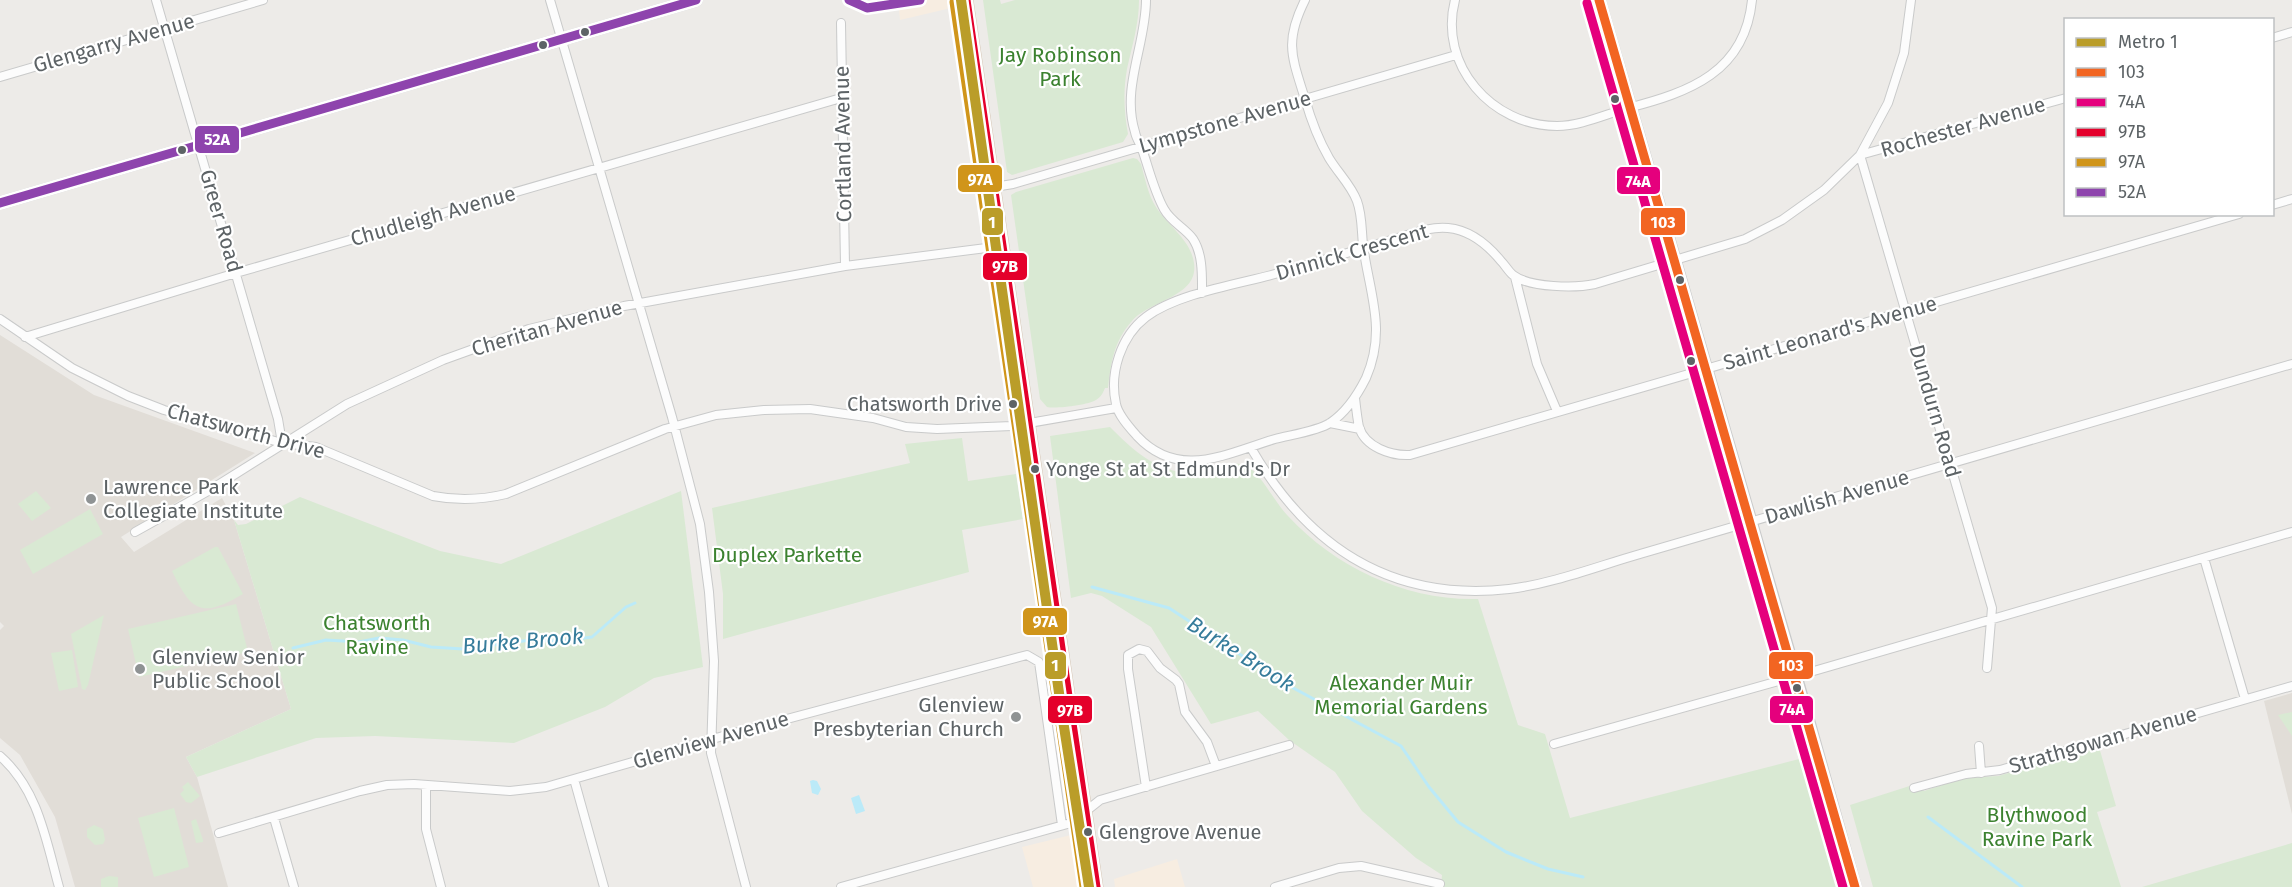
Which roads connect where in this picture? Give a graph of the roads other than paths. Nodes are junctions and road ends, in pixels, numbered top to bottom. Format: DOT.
graph roads {
  1 [pos="156,0"];
  2 [pos="263,0"];
  3 [pos="550,0"];
  4 [pos="696,0"];
  5 [pos="966,0"];
  6 [pos="1146,0"];
  7 [pos="1305,0"];
  8 [pos="1455,0"];
  9 [pos="1599,0"];
  10 [pos="1752,0"];
  11 [pos="1911,0"];
  12 [pos="682,2"];
  13 [pos="841,23"];
  14 [pos="164,29"];
  15 [pos="2292,32"];
  16 [pos="2274,37"];
  17 [pos="561,38"];
  18 [pos="1456,55"];
  19 [pos="0,77"];
  20 [pos="841,98"];
  21 [pos="1305,99"];
  22 [pos="2064,99"];
  23 [pos="1629,108"];
  24 [pos="199,144"];
  25 [pos="1141,146"];
  26 [pos="1860,155"];
  27 [pos="598,168"];
  28 [pos="994,187"];
  29 [pos="2292,199"];
  30 [pos="0,203"];
  31 [pos="2274,204"];
  32 [pos="2232,216"];
  33 [pos="1002,246"];
  34 [pos="1363,248"];
  35 [pos="1675,260"];
  36 [pos="845,266"];
  37 [pos="236,273"];
  38 [pos="1515,277"];
  39 [pos="1202,293"];
  40 [pos="638,303"];
  41 [pos="1906,310"];
  42 [pos="0,319"];
  43 [pos="26,337"];
  44 [pos="2292,364"];
  45 [pos="1706,369"];
  46 [pos="1355,398"];
  47 [pos="1116,408"];
  48 [pos="1557,411"];
  49 [pos="1330,423"];
  50 [pos="1029,424"];
  51 [pos="674,426"];
  52 [pos="1360,429"];
  53 [pos="282,443"];
  54 [pos="1251,448"];
  55 [pos="1950,464"];
  56 [pos="1750,522"];
  57 [pos="135,532"];
  58 [pos="2292,532"];
  59 [pos="2204,558"];
  60 [pos="1992,618"];
  61 [pos="1987,668"];
  62 [pos="1796,676"];
  63 [pos="2292,686"];
  64 [pos="2245,699"];
  65 [pos="711,739"];
  66 [pos="1554,744"];
  67 [pos="1289,745"];
  68 [pos="1979,746"];
  69 [pos="0,756"];
  70 [pos="1216,766"];
  71 [pos="1981,772"];
  72 [pos="574,779"];
  73 [pos="426,785"];
  74 [pos="1146,787"];
  75 [pos="1914,789"];
  76 [pos="1085,812"];
  77 [pos="274,818"];
  78 [pos="1062,825"];
  79 [pos="219,832"];
  80 [pos="1295,884"];
  81 [pos="1440,884"];
  82 [pos="59,887"];
  83 [pos="294,887"];
  84 [pos="441,887"];
  85 [pos="604,887"];
  86 [pos="746,887"];
  87 [pos="841,887"];
  88 [pos="1096,887"];
  89 [pos="1275,887"];
  90 [pos="1855,887"];
  1 -- 14 [label="street, Greer Road"];
  2 -- 14 [label="street, Glengarry Avenue"];
  3 -- 17 [label="street"];
  4 -- 12 [label="main road"];
  5 -- 28 [label="main road"];
  6 -- 25 [label="street"];
  7 -- 21 [label="street"];
  8 -- 18 [label="street"];
  9 -- 23 [label="main road"];
  10 -- 23 [label="street"];
  11 -- 26 [label="street"];
  12 -- 17 [label="main road"];
  13 -- 20 [label="street, Cortland Avenue"];
  14 -- 19 [label="street, Glengarry Avenue"];
  14 -- 24 [label="street, Greer Road"];
  15 -- 16 [label="street"];
  17 -- 24 [label="main road"];
  17 -- 27 [label="street"];
  18 -- 21 [label="street, Lympstone Avenue"];
  18 -- 23 [label="street"];
  20 -- 27 [label="street, Chudleigh Avenue"];
  20 -- 36 [label="street, Cortland Avenue"];
  21 -- 25 [label="street, Lympstone Avenue"];
  21 -- 34 [label="street"];
  22 -- 26 [label="street, Rochester Avenue"];
  23 -- 35 [label="main road"];
  24 -- 30 [label="main road"];
  24 -- 37 [label="street, Greer Road"];
  25 -- 28 [label="street, Lympstone Avenue"];
  25 -- 39 [label="street"];
  26 -- 35 [label="street"];
  26 -- 41 [label="street, Dundurn Road"];
  27 -- 37 [label="street, Chudleigh Avenue"];
  27 -- 40 [label="street"];
  28 -- 33 [label="main road"];
  29 -- 31 [label="street"];
  32 -- 41 [label="street, Saint Leonard's Avenue"];
  33 -- 36 [label="street, Cheritan Avenue"];
  33 -- 50 [label="main road"];
  34 -- 38 [label="street, Dinnick Crescent"];
  34 -- 39 [label="street, Dinnick Crescent"];
  34 -- 46 [label="street"];
  35 -- 38 [label="street"];
  35 -- 45 [label="main road"];
  36 -- 40 [label="street, Cheritan Avenue"];
  37 -- 43 [label="street, Chudleigh Avenue"];
  37 -- 53 [label="street, Greer Road"];
  38 -- 48 [label="street"];
  39 -- 47 [label="street, Dinnick Crescent"];
  40 -- 51 [label="street"];
  40 -- 53 [label="street, Cheritan Avenue"];
  41 -- 45 [label="street, Saint Leonard's Avenue"];
  41 -- 55 [label="street, Dundurn Road"];
  42 -- 43 [label="street, Chatsworth Drive"];
  43 -- 53 [label="street, Chatsworth Drive"];
  44 -- 55 [label="street, Dawlish Avenue"];
  45 -- 48 [label="street, Saint Leonard's Avenue"];
  45 -- 56 [label="main road"];
  46 -- 49 [label="street"];
  46 -- 52 [label="street"];
  47 -- 50 [label="street, Chatsworth Drive"];
  47 -- 54 [label="street"];
  48 -- 52 [label="street, Saint Leonard's Avenue"];
  49 -- 52 [label="street"];
  49 -- 54 [label="street"];
  50 -- 51 [label="street, Chatsworth Drive"];
  50 -- 76 [label="main road"];
  51 -- 53 [label="street, Chatsworth Drive"];
  51 -- 65 [label="street"];
  53 -- 57 [label="street, Cheritan Avenue"];
  54 -- 56 [label="street, Dawlish Avenue"];
  55 -- 56 [label="street, Dawlish Avenue"];
  55 -- 60 [label="street, Dundurn Road"];
  56 -- 62 [label="main road"];
  58 -- 59 [label="street"];
  59 -- 60 [label="street"];
  59 -- 64 [label="street"];
  60 -- 61 [label="street, Dundurn Road"];
  60 -- 62 [label="street"];
  62 -- 66 [label="street"];
  62 -- 90 [label="main road"];
  63 -- 64 [label="street, Strathgowan Avenue"];
  64 -- 71 [label="street, Strathgowan Avenue"];
  65 -- 72 [label="street, Glenview Avenue"];
  65 -- 78 [label="street, Glenview Avenue"];
  65 -- 86 [label="street"];
  67 -- 70 [label="street"];
  68 -- 71 [label="street"];
  69 -- 82 [label="street"];
  70 -- 74 [label="street"];
  70 -- 74 [label="street"];
  71 -- 75 [label="street, Strathgowan Avenue"];
  72 -- 73 [label="street, Glenview Avenue"];
  72 -- 85 [label="street"];
  73 -- 77 [label="street, Glenview Avenue"];
  73 -- 84 [label="street"];
  74 -- 76 [label="street"];
  76 -- 78 [label="street"];
  76 -- 88 [label="main road"];
  77 -- 79 [label="street, Glenview Avenue"];
  77 -- 83 [label="street"];
  78 -- 87 [label="street"];
  80 -- 81 [label="street"];
  80 -- 89 [label="street"];
}
